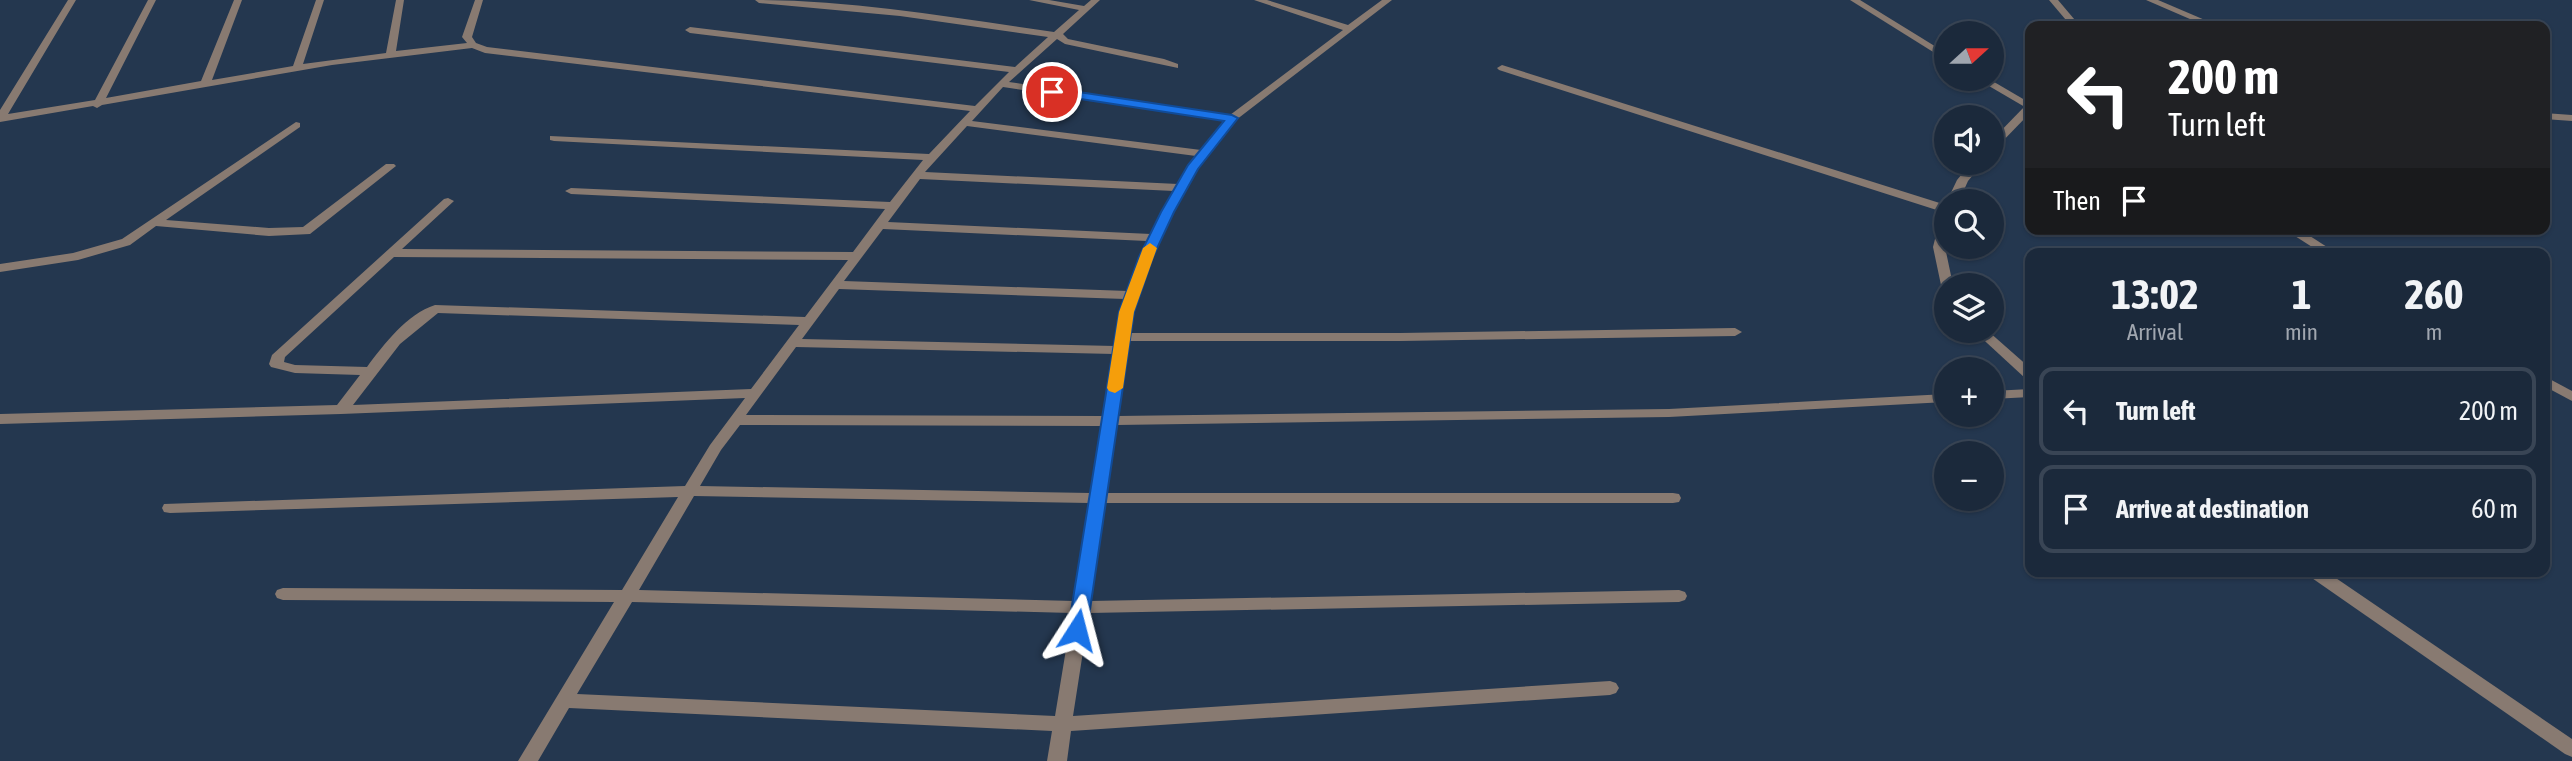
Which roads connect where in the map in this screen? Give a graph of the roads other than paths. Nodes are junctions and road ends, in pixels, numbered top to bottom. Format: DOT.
graph roads {
  1 [pos="72,0"];
  2 [pos="152,0"];
  3 [pos="239,0"];
  4 [pos="320,0"];
  5 [pos="400,0"];
  6 [pos="479,0"];
  7 [pos="759,0"];
  8 [pos="1033,0"];
  9 [pos="1258,0"];
  10 [pos="1388,0"];
  11 [pos="1854,0"];
  12 [pos="2053,0"];
  13 [pos="2150,0"];
  14 [pos="1091,4"];
  15 [pos="2072,21"];
  16 [pos="2202,21"];
  17 [pos="1350,29"];
  18 [pos="690,30"];
  19 [pos="1059,36"];
  20 [pos="473,45"];
  21 [pos="1934,50"];
  22 [pos="391,54"];
  23 [pos="1175,66"];
  24 [pos="297,68"];
  25 [pos="1502,68"];
  26 [pos="1018,70"];
  27 [pos="1001,84"];
  28 [pos="205,85"];
  29 [pos="2003,91"];
  30 [pos="2025,104"];
  31 [pos="97,105"];
  32 [pos="978,109"];
  33 [pos="2025,112"];
  34 [pos="2550,116"];
  35 [pos="1232,118"];
  36 [pos="2572,118"];
  37 [pos="965,123"];
  38 [pos="296,125"];
  39 [pos="2004,134"];
  40 [pos="554,138"];
  41 [pos="1204,154"];
  42 [pos="933,157"];
  43 [pos="390,166"];
  44 [pos="917,175"];
  45 [pos="1181,188"];
  46 [pos="571,191"];
  47 [pos="448,201"];
  48 [pos="1934,205"];
  49 [pos="894,206"];
  50 [pos="157,223"];
  51 [pos="880,225"];
  52 [pos="2300,235"];
  53 [pos="1154,238"];
  54 [pos="2322,248"];
  55 [pos="390,253"];
  56 [pos="857,256"];
  57 [pos="0,268"];
  58 [pos="836,285"];
  59 [pos="1132,295"];
  60 [pos="809,321"];
  61 [pos="1735,332"];
  62 [pos="793,343"];
  63 [pos="1994,343"];
  64 [pos="1122,344"];
  65 [pos="373,370"];
  66 [pos="2025,371"];
  67 [pos="2550,384"];
  68 [pos="756,393"];
  69 [pos="2025,393"];
  70 [pos="2004,394"];
  71 [pos="2572,397"];
  72 [pos="1934,399"];
  73 [pos="341,410"];
  74 [pos="0,419"];
  75 [pos="736,420"];
  76 [pos="1110,421"];
  77 [pos="689,491"];
  78 [pos="1098,498"];
  79 [pos="1674,498"];
  80 [pos="170,508"];
  81 [pos="2322,577"];
  82 [pos="283,594"];
  83 [pos="626,596"];
  84 [pos="1679,596"];
  85 [pos="1081,607"];
  86 [pos="1610,688"];
  87 [pos="564,701"];
  88 [pos="1063,724"];
  89 [pos="2572,749"];
  90 [pos="528,761"];
  91 [pos="1057,761"];
  1 -- 31 [label="street"];
  2 -- 31 [label="street"];
  3 -- 28 [label="street"];
  4 -- 24 [label="street"];
  5 -- 22 [label="street"];
  6 -- 20 [label="street"];
  7 -- 19 [label="street"];
  8 -- 14 [label="street"];
  9 -- 17 [label="street"];
  10 -- 17 [label="street"];
  11 -- 21 [label="street"];
  12 -- 15 [label="street"];
  13 -- 16 [label="street"];
  14 -- 19 [label="street"];
  17 -- 35 [label="street"];
  18 -- 26 [label="street"];
  19 -- 23 [label="street"];
  19 -- 26 [label="street"];
  20 -- 22 [label="street"];
  20 -- 32 [label="street"];
  22 -- 24 [label="street"];
  24 -- 28 [label="street"];
  25 -- 48 [label="street"];
  26 -- 27 [label="street"];
  27 -- 32 [label="street"];
  27 -- 35 [label="street"];
  28 -- 31 [label="street"];
  29 -- 30 [label="street"];
  32 -- 37 [label="street"];
  33 -- 39 [label="street"];
  34 -- 36 [label="street"];
  35 -- 41 [label="street"];
  37 -- 41 [label="street"];
  37 -- 42 [label="street"];
  38 -- 50 [label="street"];
  40 -- 42 [label="street"];
  41 -- 45 [label="street"];
  42 -- 44 [label="street"];
  43 -- 50 [label="street"];
  44 -- 45 [label="street"];
  44 -- 49 [label="street"];
  45 -- 53 [label="street"];
  46 -- 49 [label="street"];
  47 -- 55 [label="street"];
  49 -- 51 [label="street"];
  50 -- 57 [label="street"];
  51 -- 53 [label="street"];
  51 -- 56 [label="street"];
  52 -- 54 [label="street"];
  53 -- 59 [label="street"];
  55 -- 56 [label="street"];
  55 -- 65 [label="street"];
  56 -- 58 [label="street"];
  58 -- 59 [label="street"];
  58 -- 60 [label="street"];
  59 -- 64 [label="street"];
  60 -- 62 [label="street"];
  60 -- 65 [label="street"];
  61 -- 64 [label="street"];
  62 -- 64 [label="street"];
  62 -- 68 [label="street"];
  63 -- 66 [label="street"];
  64 -- 76 [label="street"];
  65 -- 73 [label="street"];
  67 -- 71 [label="street"];
  68 -- 73 [label="street"];
  68 -- 75 [label="street"];
  69 -- 70 [label="street"];
  72 -- 76 [label="street"];
  73 -- 74 [label="street"];
  75 -- 76 [label="street"];
  75 -- 77 [label="street"];
  76 -- 78 [label="street"];
  77 -- 78 [label="street"];
  77 -- 80 [label="street"];
  77 -- 83 [label="street"];
  78 -- 79 [label="street"];
  78 -- 85 [label="street"];
  81 -- 89 [label="street"];
  82 -- 83 [label="street"];
  83 -- 85 [label="street"];
  83 -- 87 [label="street"];
  84 -- 85 [label="street"];
  85 -- 88 [label="street"];
  86 -- 88 [label="street"];
  87 -- 88 [label="street"];
  87 -- 90 [label="street"];
  88 -- 91 [label="street"];
}
